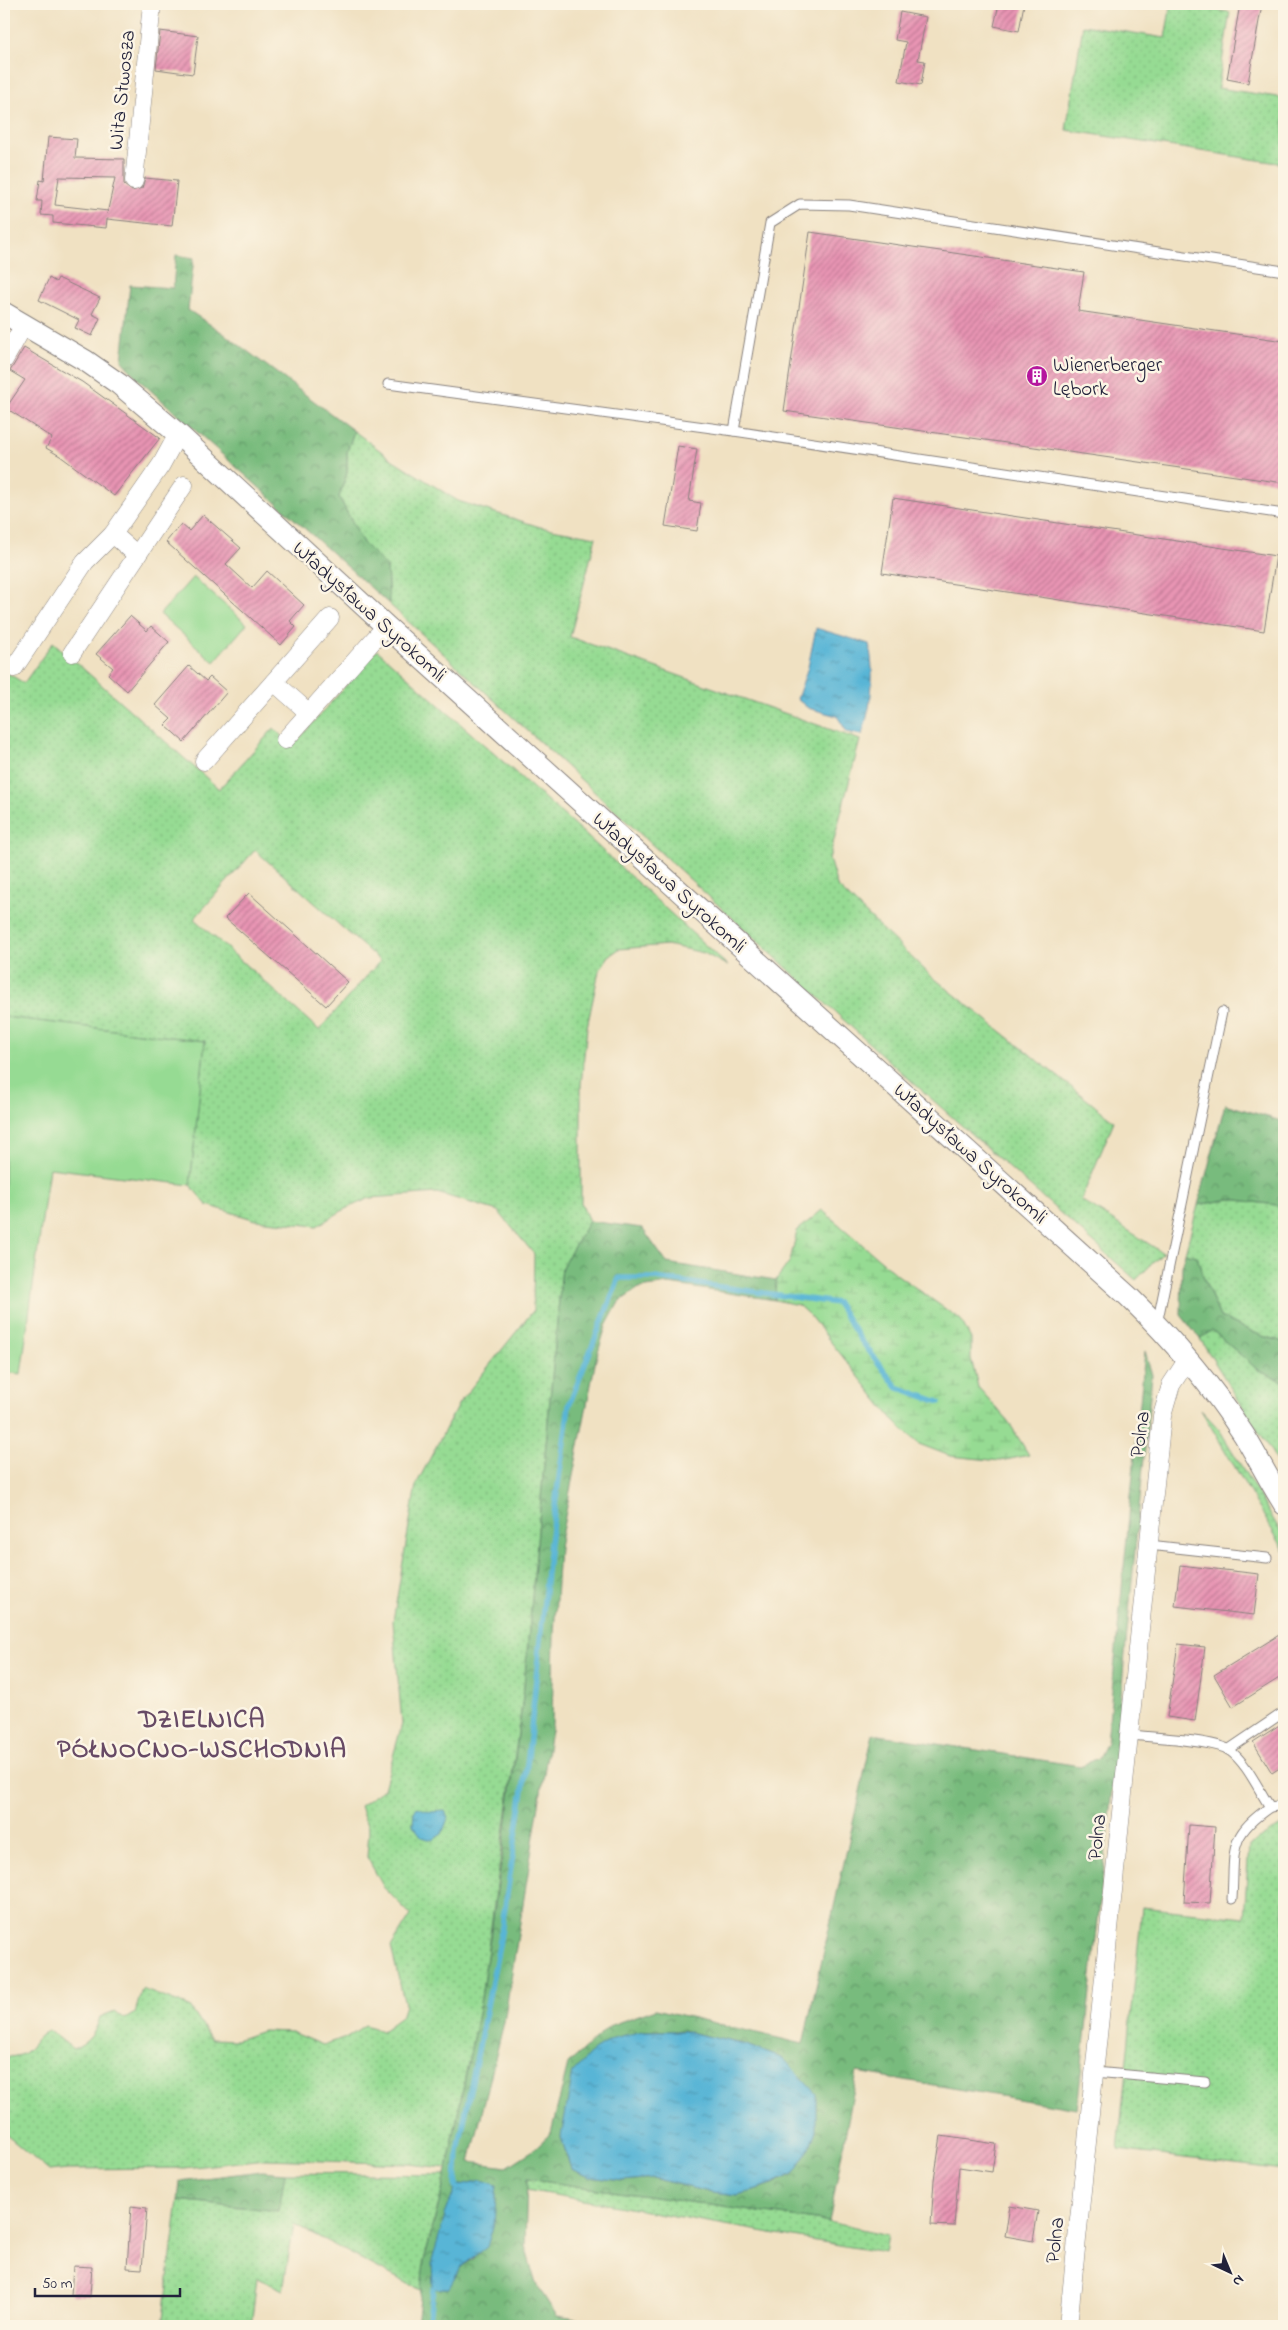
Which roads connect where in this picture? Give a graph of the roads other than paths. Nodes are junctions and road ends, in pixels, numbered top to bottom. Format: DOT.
graph roads {
  1 [pos="152,4"];
  2 [pos="134,181"];
  3 [pos="1284,271"];
  4 [pos="4,313"];
  5 [pos="24,325"];
  6 [pos="4,360"];
  7 [pos="388,384"];
  8 [pos="734,430"];
  9 [pos="178,434"];
  10 [pos="184,486"];
  11 [pos="1284,514"];
  12 [pos="113,534"];
  13 [pos="138,555"];
  14 [pos="330,618"];
  15 [pos="386,626"];
  16 [pos="72,653"];
  17 [pos="14,668"];
  18 [pos="274,682"];
  19 [pos="309,713"];
  20 [pos="285,740"];
  21 [pos="204,761"];
  22 [pos="1222,1012"];
  23 [pos="1157,1324"];
  24 [pos="1188,1359"];
  25 [pos="1284,1504"];
  26 [pos="1149,1546"];
  27 [pos="1267,1558"];
  28 [pos="1284,1712"];
  29 [pos="1130,1735"];
  30 [pos="1228,1750"];
  31 [pos="1284,1805"];
  32 [pos="1270,1806"];
  33 [pos="1232,1899"];
  34 [pos="1095,2072"];
  35 [pos="1205,2082"];
  36 [pos="1068,2326"];
  1 -- 2 [label="street, Wita Stwosza"];
  3 -- 8 [label="lane"];
  4 -- 5 [label="street, Władysława Syrokomli"];
  5 -- 6 [label="street"];
  5 -- 9 [label="street, Władysława Syrokomli"];
  7 -- 8 [label="lane"];
  8 -- 11 [label="lane"];
  9 -- 12 [label="street"];
  9 -- 15 [label="street, Władysława Syrokomli"];
  10 -- 13 [label="street"];
  12 -- 13 [label="street"];
  12 -- 17 [label="street"];
  13 -- 16 [label="street"];
  14 -- 18 [label="street"];
  15 -- 19 [label="street"];
  15 -- 23 [label="street, Władysława Syrokomli"];
  18 -- 19 [label="street"];
  18 -- 21 [label="street"];
  19 -- 20 [label="street"];
  22 -- 23 [label="lane"];
  23 -- 24 [label="street, Władysława Syrokomli"];
  24 -- 25 [label="street, Władysława Syrokomli"];
  24 -- 26 [label="street, Polna"];
  26 -- 27 [label="lane"];
  26 -- 29 [label="street, Polna"];
  28 -- 30 [label="lane"];
  29 -- 30 [label="lane"];
  29 -- 34 [label="street, Polna"];
  30 -- 32 [label="lane"];
  31 -- 32 [label="lane"];
  32 -- 33 [label="lane"];
  34 -- 35 [label="lane"];
  34 -- 36 [label="street, Polna"];
}
